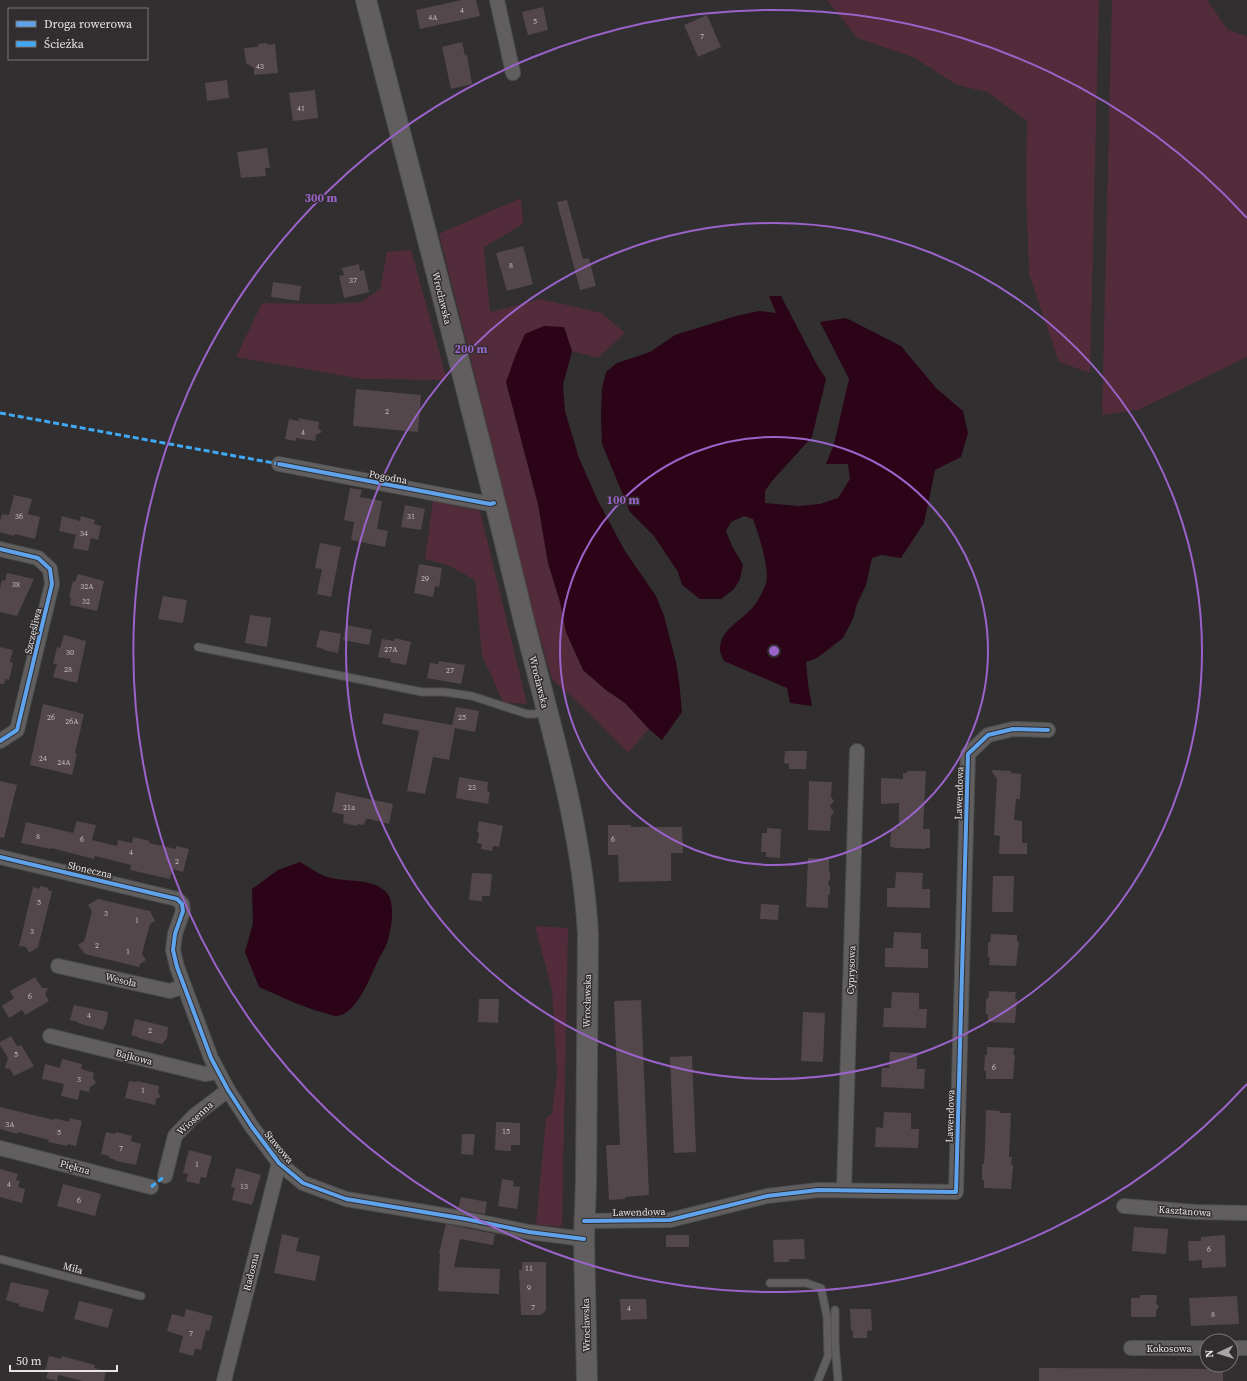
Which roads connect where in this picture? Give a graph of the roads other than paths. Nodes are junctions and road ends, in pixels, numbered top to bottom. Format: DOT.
graph roads {
  1 [pos="366,0"];
  2 [pos="497,0"];
  3 [pos="513,73"];
  4 [pos="279,464"];
  5 [pos="494,503"];
  6 [pos="0,549"];
  7 [pos="198,647"];
  8 [pos="547,711"];
  9 [pos="1048,730"];
  10 [pos="0,741"];
  11 [pos="857,750"];
  12 [pos="0,857"];
  13 [pos="177,899"];
  14 [pos="58,966"];
  15 [pos="184,986"];
  16 [pos="50,1036"];
  17 [pos="218,1072"];
  18 [pos="228,1090"];
  19 [pos="0,1148"];
  20 [pos="279,1163"];
  21 [pos="165,1176"];
  22 [pos="151,1187"];
  23 [pos="844,1190"];
  24 [pos="1124,1206"];
  25 [pos="1247,1213"];
  26 [pos="584,1230"];
  27 [pos="0,1259"];
  28 [pos="770,1284"];
  29 [pos="141,1296"];
  30 [pos="835,1310"];
  31 [pos="1131,1348"];
  32 [pos="1199,1348"];
  33 [pos="224,1381"];
  34 [pos="588,1381"];
  35 [pos="818,1381"];
  36 [pos="838,1381"];
  1 -- 5 [label="main road, Wrocławska"];
  2 -- 3 [label="street"];
  4 -- 5 [label="street, Pogodna"];
  5 -- 8 [label="main road, Wrocławska"];
  6 -- 10 [label="street, Szczęśliwa"];
  7 -- 8 [label="lane"];
  8 -- 26 [label="main road, Wrocławska"];
  9 -- 23 [label="street, Lawendowa"];
  11 -- 23 [label="street, Cyprysowa"];
  12 -- 13 [label="street, Słoneczna"];
  13 -- 15 [label="street, Stawowa"];
  14 -- 15 [label="street, Wesoła"];
  15 -- 17 [label="street, Stawowa"];
  16 -- 17 [label="street, Bajkowa"];
  17 -- 18 [label="street, Stawowa"];
  18 -- 20 [label="street, Stawowa"];
  18 -- 21 [label="street, Wiosenna"];
  19 -- 22 [label="street, Piękna"];
  20 -- 26 [label="street, Stawowa"];
  20 -- 33 [label="street, Radosna"];
  23 -- 26 [label="street, Lawendowa"];
  24 -- 25 [label="street, Kasztanowa"];
  26 -- 34 [label="main road, Wrocławska"];
  27 -- 29 [label="lane, Miła"];
  28 -- 35 [label="lane"];
  30 -- 36 [label="lane"];
  31 -- 32 [label="street, Kokosowa"];
}
